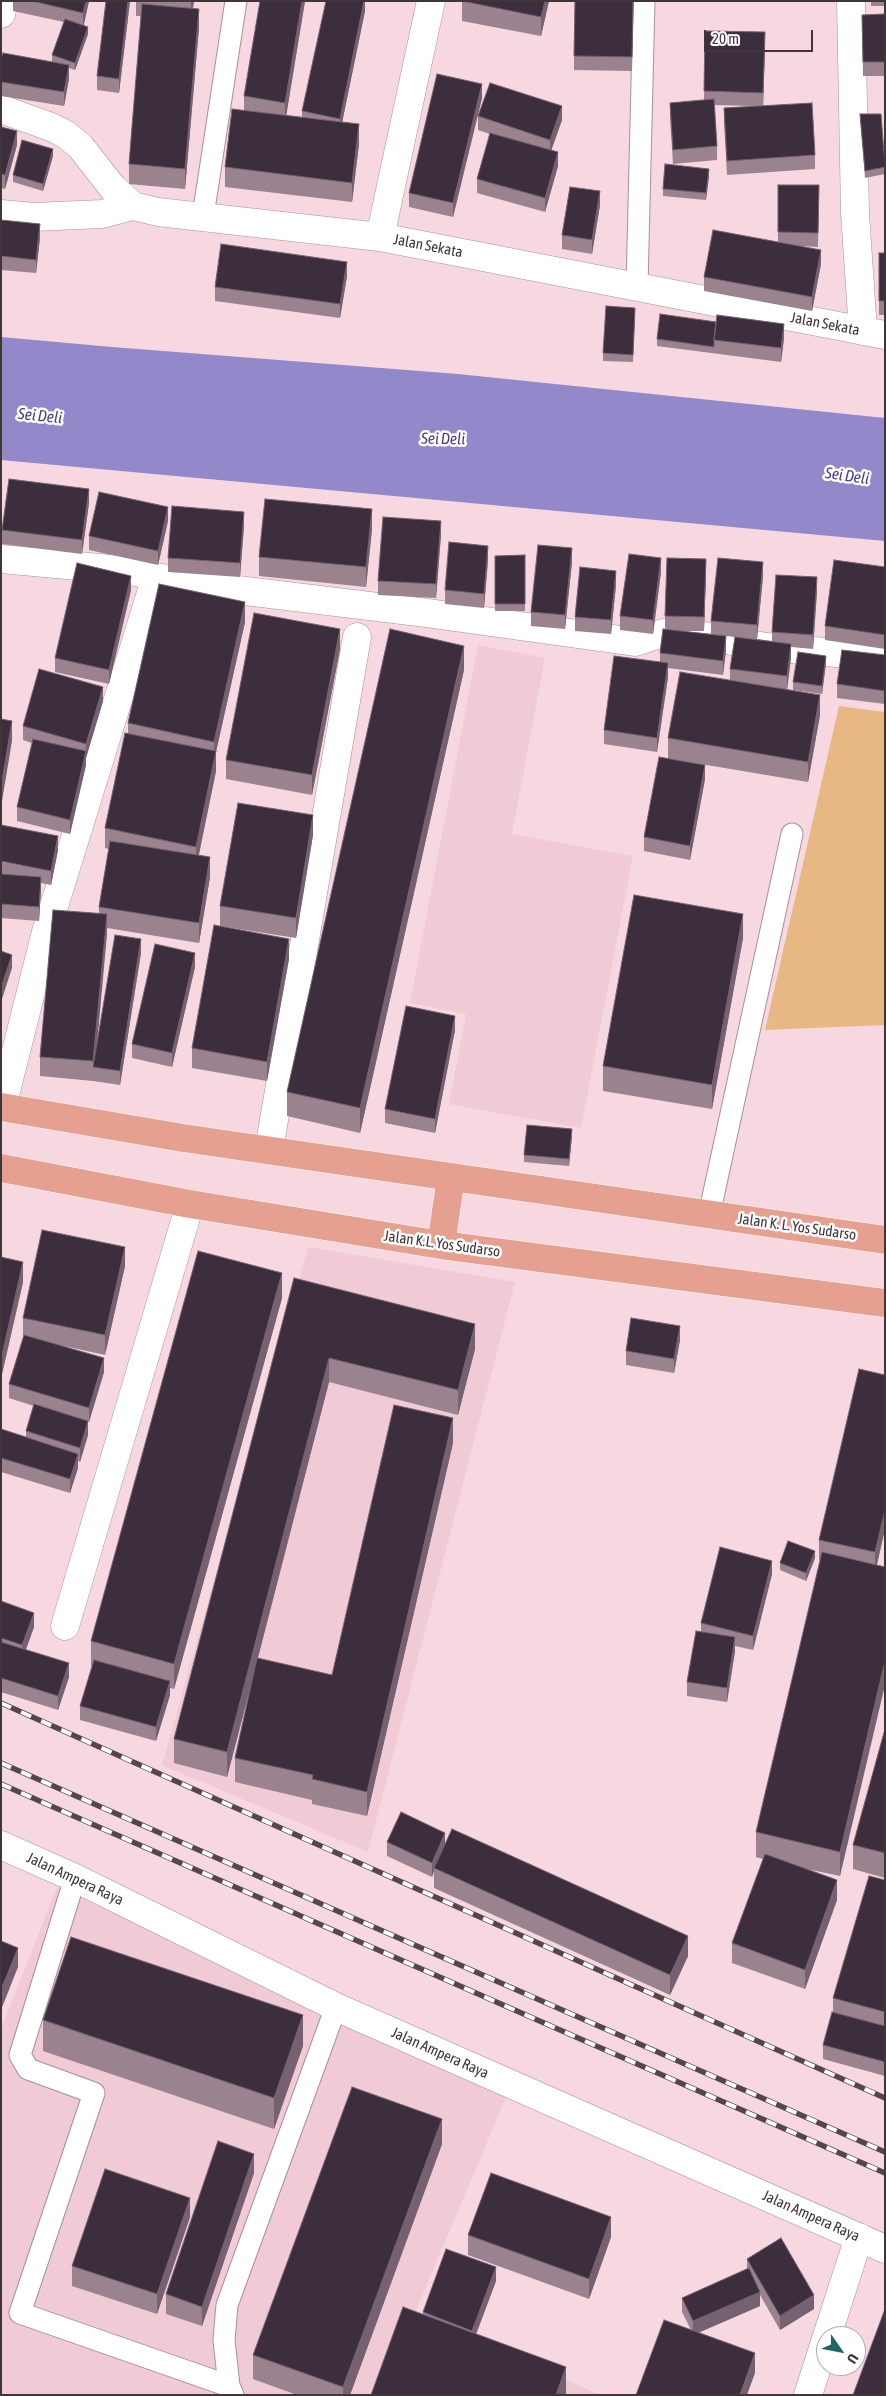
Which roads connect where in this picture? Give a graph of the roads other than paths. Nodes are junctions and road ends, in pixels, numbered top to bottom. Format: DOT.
graph roads {
  1 [pos="4,1"];
  2 [pos="236,1"];
  3 [pos="431,1"];
  4 [pos="644,1"];
  5 [pos="852,1"];
  6 [pos="1,14"];
  7 [pos="1,109"];
  8 [pos="133,206"];
  9 [pos="1,214"];
  10 [pos="203,216"];
  11 [pos="380,237"];
  12 [pos="637,286"];
  13 [pos="874,333"];
  14 [pos="1,559"];
  15 [pos="156,577"];
  16 [pos="357,637"];
  17 [pos="885,657"];
  18 [pos="792,834"];
  19 [pos="2,1107"];
  20 [pos="268,1149"];
  21 [pos="1,1168"];
  22 [pos="451,1176"];
  23 [pos="190,1204"];
  24 [pos="709,1215"];
  25 [pos="885,1240"];
  26 [pos="441,1245"];
  27 [pos="885,1303"];
  28 [pos="65,1626"];
  29 [pos="1,1845"];
  30 [pos="75,1878"];
  31 [pos="336,2007"];
  32 [pos="859,2238"];
  33 [pos="885,2249"];
  34 [pos="830,2326"];
  35 [pos="816,2370"];
  36 [pos="231,2390"];
  37 [pos="808,2395"];
  1 -- 6 [label="street"];
  2 -- 10 [label="lane"];
  3 -- 11 [label="street"];
  4 -- 12 [label="lane"];
  5 -- 13 [label="street"];
  7 -- 8 [label="street, Jalan Sekata"];
  8 -- 9 [label="street"];
  8 -- 10 [label="street, Jalan Sekata"];
  10 -- 11 [label="street, Jalan Sekata"];
  11 -- 12 [label="street, Jalan Sekata"];
  12 -- 13 [label="street, Jalan Sekata"];
  14 -- 15 [label="street"];
  15 -- 17 [label="street"];
  15 -- 19 [label="street"];
  16 -- 20 [label="street"];
  18 -- 24 [label="lane"];
  19 -- 20 [label="main road"];
  20 -- 22 [label="main road"];
  21 -- 23 [label="main road, Jalan K.L. Yos Sudarso"];
  22 -- 24 [label="main road"];
  22 -- 26 [label="main road"];
  23 -- 26 [label="main road, Jalan K.L. Yos Sudarso"];
  23 -- 28 [label="street"];
  24 -- 25 [label="main road, Jalan K. L. Yos Sudarso"];
  26 -- 27 [label="main road, Jalan K.L. Yos Sudarso"];
  29 -- 30 [label="street, Jalan Ampera Raya"];
  30 -- 31 [label="street, Jalan Ampera Raya"];
  30 -- 36 [label="lane"];
  31 -- 32 [label="street, Jalan Ampera Raya"];
  31 -- 36 [label="lane"];
  32 -- 33 [label="street, Jalan Ampera Raya"];
  32 -- 34 [label="street"];
  35 -- 37 [label="street"];
}
